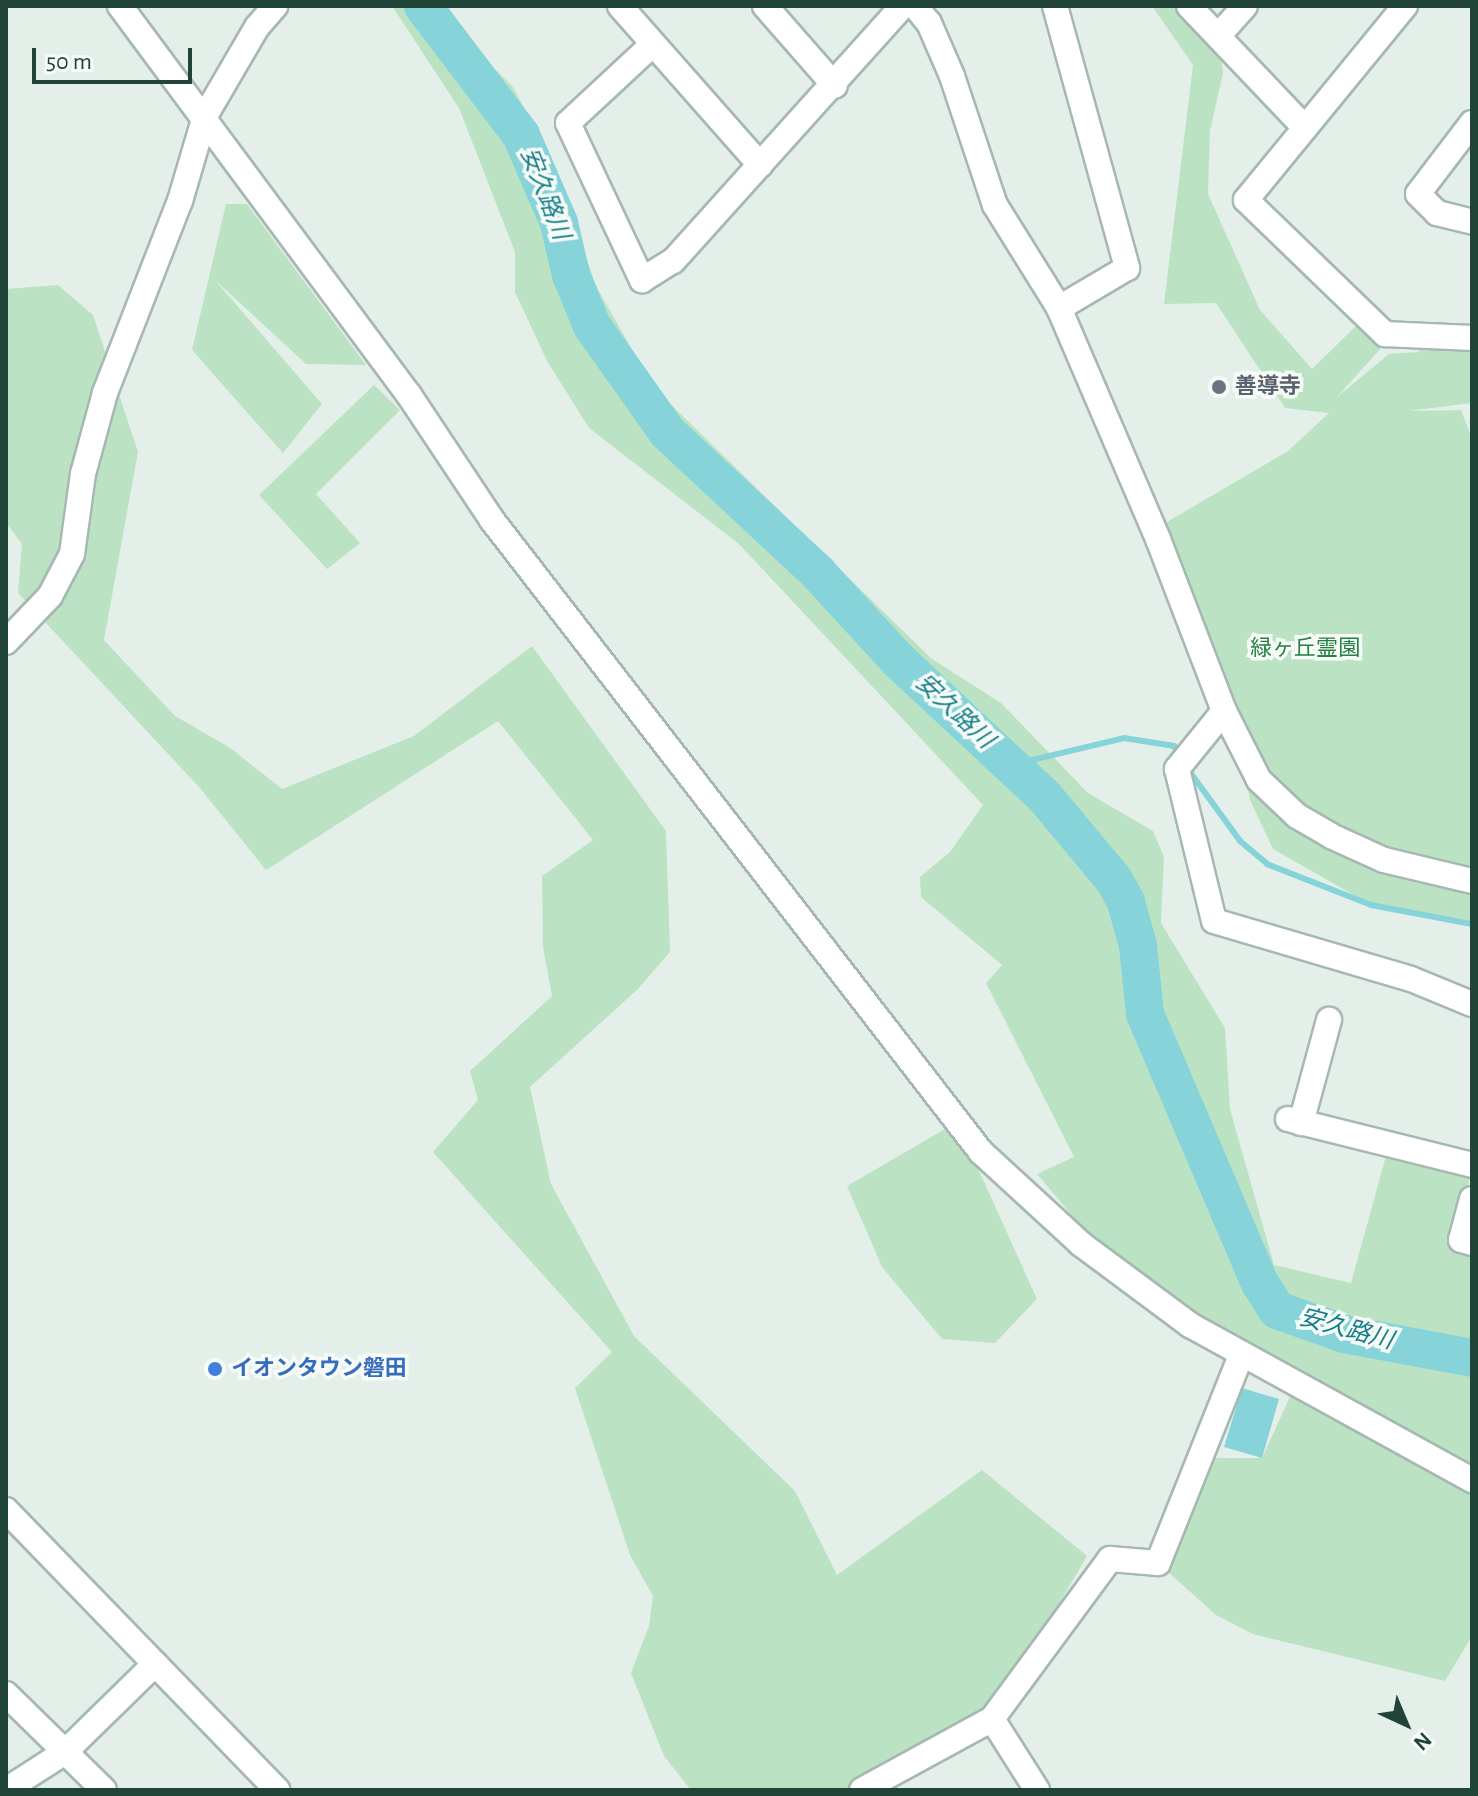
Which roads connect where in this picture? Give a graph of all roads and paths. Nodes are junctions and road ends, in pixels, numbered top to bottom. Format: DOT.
graph roads {
  1 [pos="120,6"];
  2 [pos="275,6"];
  3 [pos="620,6"];
  4 [pos="765,6"];
  5 [pos="903,6"];
  6 [pos="915,6"];
  7 [pos="1055,6"];
  8 [pos="1189,6"];
  9 [pos="1245,6"];
  10 [pos="1405,6"];
  11 [pos="1218,36"];
  12 [pos="653,44"];
  13 [pos="835,86"];
  14 [pos="205,116"];
  15 [pos="1472,123"];
  16 [pos="1305,128"];
  17 [pos="760,165"];
  18 [pos="1472,222"];
  19 [pos="1059,308"];
  20 [pos="1472,338"];
  21 [pos="6,642"];
  22 [pos="1224,711"];
  23 [pos="1472,881"];
  24 [pos="1472,1004"];
  25 [pos="1329,1020"];
  26 [pos="1472,1165"];
  27 [pos="1472,1199"];
  28 [pos="1472,1243"];
  29 [pos="1241,1356"];
  30 [pos="1472,1480"];
  31 [pos="7,1513"];
  32 [pos="155,1664"];
  33 [pos="6,1694"];
  34 [pos="992,1719"];
  35 [pos="65,1752"];
  36 [pos="1024,1785"];
  37 [pos="6,1790"];
  38 [pos="104,1790"];
  39 [pos="277,1790"];
  40 [pos="862,1790"];
  1 -- 14 [label="street"];
  2 -- 14 [label="street"];
  3 -- 12 [label="street"];
  4 -- 13 [label="street"];
  5 -- 13 [label="street"];
  6 -- 19 [label="street"];
  7 -- 19 [label="street"];
  8 -- 11 [label="street"];
  9 -- 11 [label="street"];
  10 -- 16 [label="street"];
  11 -- 16 [label="street"];
  12 -- 17 [label="street"];
  12 -- 17 [label="street"];
  13 -- 17 [label="street"];
  14 -- 21 [label="street"];
  14 -- 29 [label="street"];
  15 -- 18 [label="street"];
  16 -- 20 [label="street"];
  19 -- 22 [label="street"];
  22 -- 23 [label="street"];
  22 -- 24 [label="street"];
  25 -- 26 [label="street"];
  27 -- 28 [label="street"];
  29 -- 30 [label="street"];
  29 -- 34 [label="street"];
  31 -- 32 [label="street"];
  32 -- 35 [label="street"];
  32 -- 39 [label="street"];
  33 -- 35 [label="street"];
  34 -- 36 [label="street"];
  34 -- 40 [label="street"];
  35 -- 37 [label="street"];
  35 -- 38 [label="street"];
}
